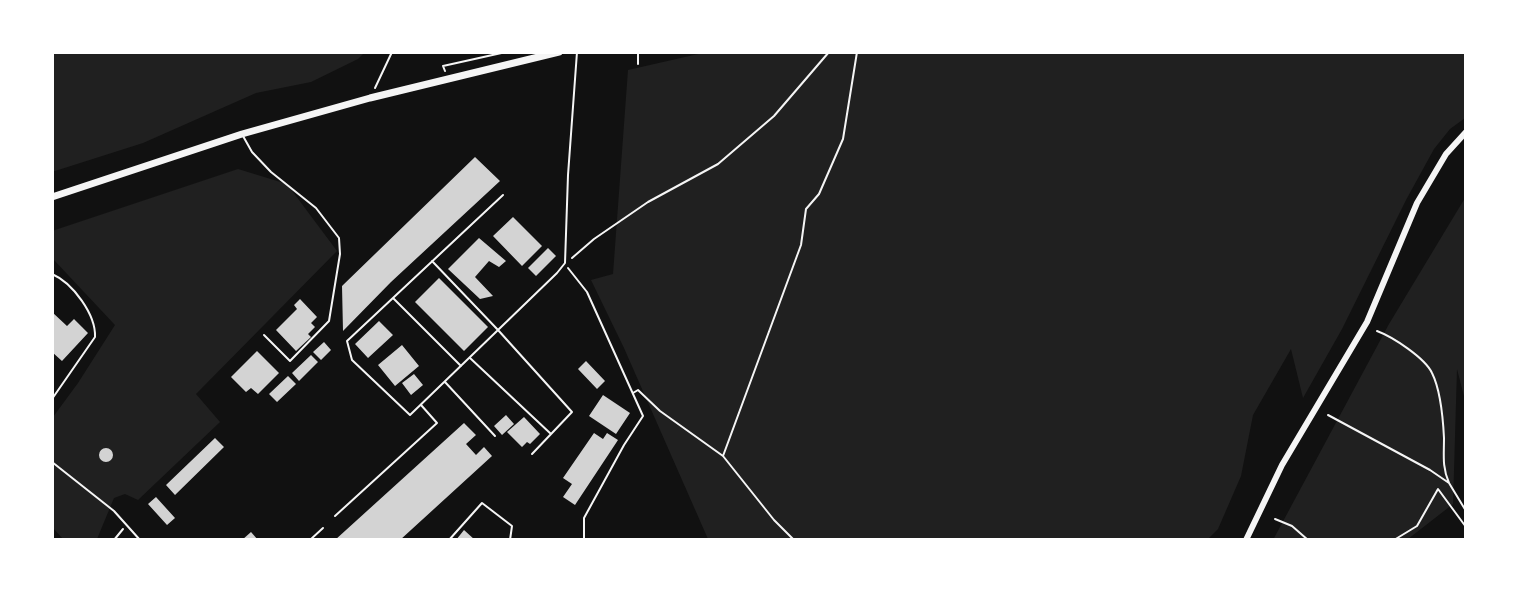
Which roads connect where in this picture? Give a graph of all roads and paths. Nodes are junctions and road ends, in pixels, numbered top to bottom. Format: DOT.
graph roads {
  1 [pos="392,52"];
  2 [pos="506,52"];
  3 [pos="559,52"];
  4 [pos="577,52"];
  5 [pos="638,52"];
  6 [pos="829,52"];
  7 [pos="857,52"];
  8 [pos="638,64"];
  9 [pos="443,66"];
  10 [pos="370,98"];
  11 [pos="1466,132"];
  12 [pos="242,134"];
  13 [pos="502,195"];
  14 [pos="52,197"];
  15 [pos="432,261"];
  16 [pos="565,263"];
  17 [pos="52,274"];
  18 [pos="393,298"];
  19 [pos="498,330"];
  20 [pos="1377,331"];
  21 [pos="264,335"];
  22 [pos="470,358"];
  23 [pos="461,366"];
  24 [pos="445,382"];
  25 [pos="633,393"];
  26 [pos="52,399"];
  27 [pos="420,405"];
  28 [pos="1328,415"];
  29 [pos="551,434"];
  30 [pos="495,436"];
  31 [pos="532,454"];
  32 [pos="723,456"];
  33 [pos="52,462"];
  34 [pos="1449,483"];
  35 [pos="1466,511"];
  36 [pos="335,516"];
  37 [pos="1275,519"];
  38 [pos="126,525"];
  39 [pos="1466,527"];
  40 [pos="322,528"];
  41 [pos="114,540"];
  42 [pos="140,540"];
  43 [pos="310,540"];
  44 [pos="450,540"];
  45 [pos="510,540"];
  46 [pos="584,540"];
  47 [pos="794,540"];
  48 [pos="1246,540"];
  49 [pos="1308,540"];
  50 [pos="1394,540"];
  1 -- 10 [label="path"];
  2 -- 9 [label="path"];
  3 -- 10 [label="main road"];
  4 -- 16 [label="lane"];
  5 -- 8 [label="path"];
  6 -- 16 [label="path"];
  7 -- 32 [label="path"];
  10 -- 12 [label="main road"];
  11 -- 48 [label="street"];
  12 -- 14 [label="main road"];
  12 -- 21 [label="lane"];
  13 -- 15 [label="lane"];
  15 -- 18 [label="lane"];
  15 -- 19 [label="lane"];
  16 -- 19 [label="lane"];
  16 -- 25 [label="path"];
  17 -- 26 [label="lane"];
  18 -- 23 [label="lane"];
  18 -- 27 [label="lane"];
  19 -- 22 [label="lane"];
  19 -- 29 [label="lane"];
  20 -- 34 [label="path"];
  22 -- 23 [label="lane"];
  22 -- 29 [label="lane"];
  23 -- 24 [label="lane"];
  24 -- 27 [label="lane"];
  24 -- 30 [label="lane"];
  25 -- 32 [label="path"];
  25 -- 46 [label="path"];
  27 -- 36 [label="lane"];
  28 -- 34 [label="path"];
  29 -- 31 [label="lane"];
  32 -- 47 [label="path"];
  33 -- 38 [label="lane"];
  34 -- 35 [label="path"];
  37 -- 49 [label="path"];
  38 -- 41 [label="path"];
  38 -- 42 [label="lane"];
  39 -- 50 [label="path"];
  40 -- 43 [label="lane"];
  44 -- 45 [label="lane"];
}
